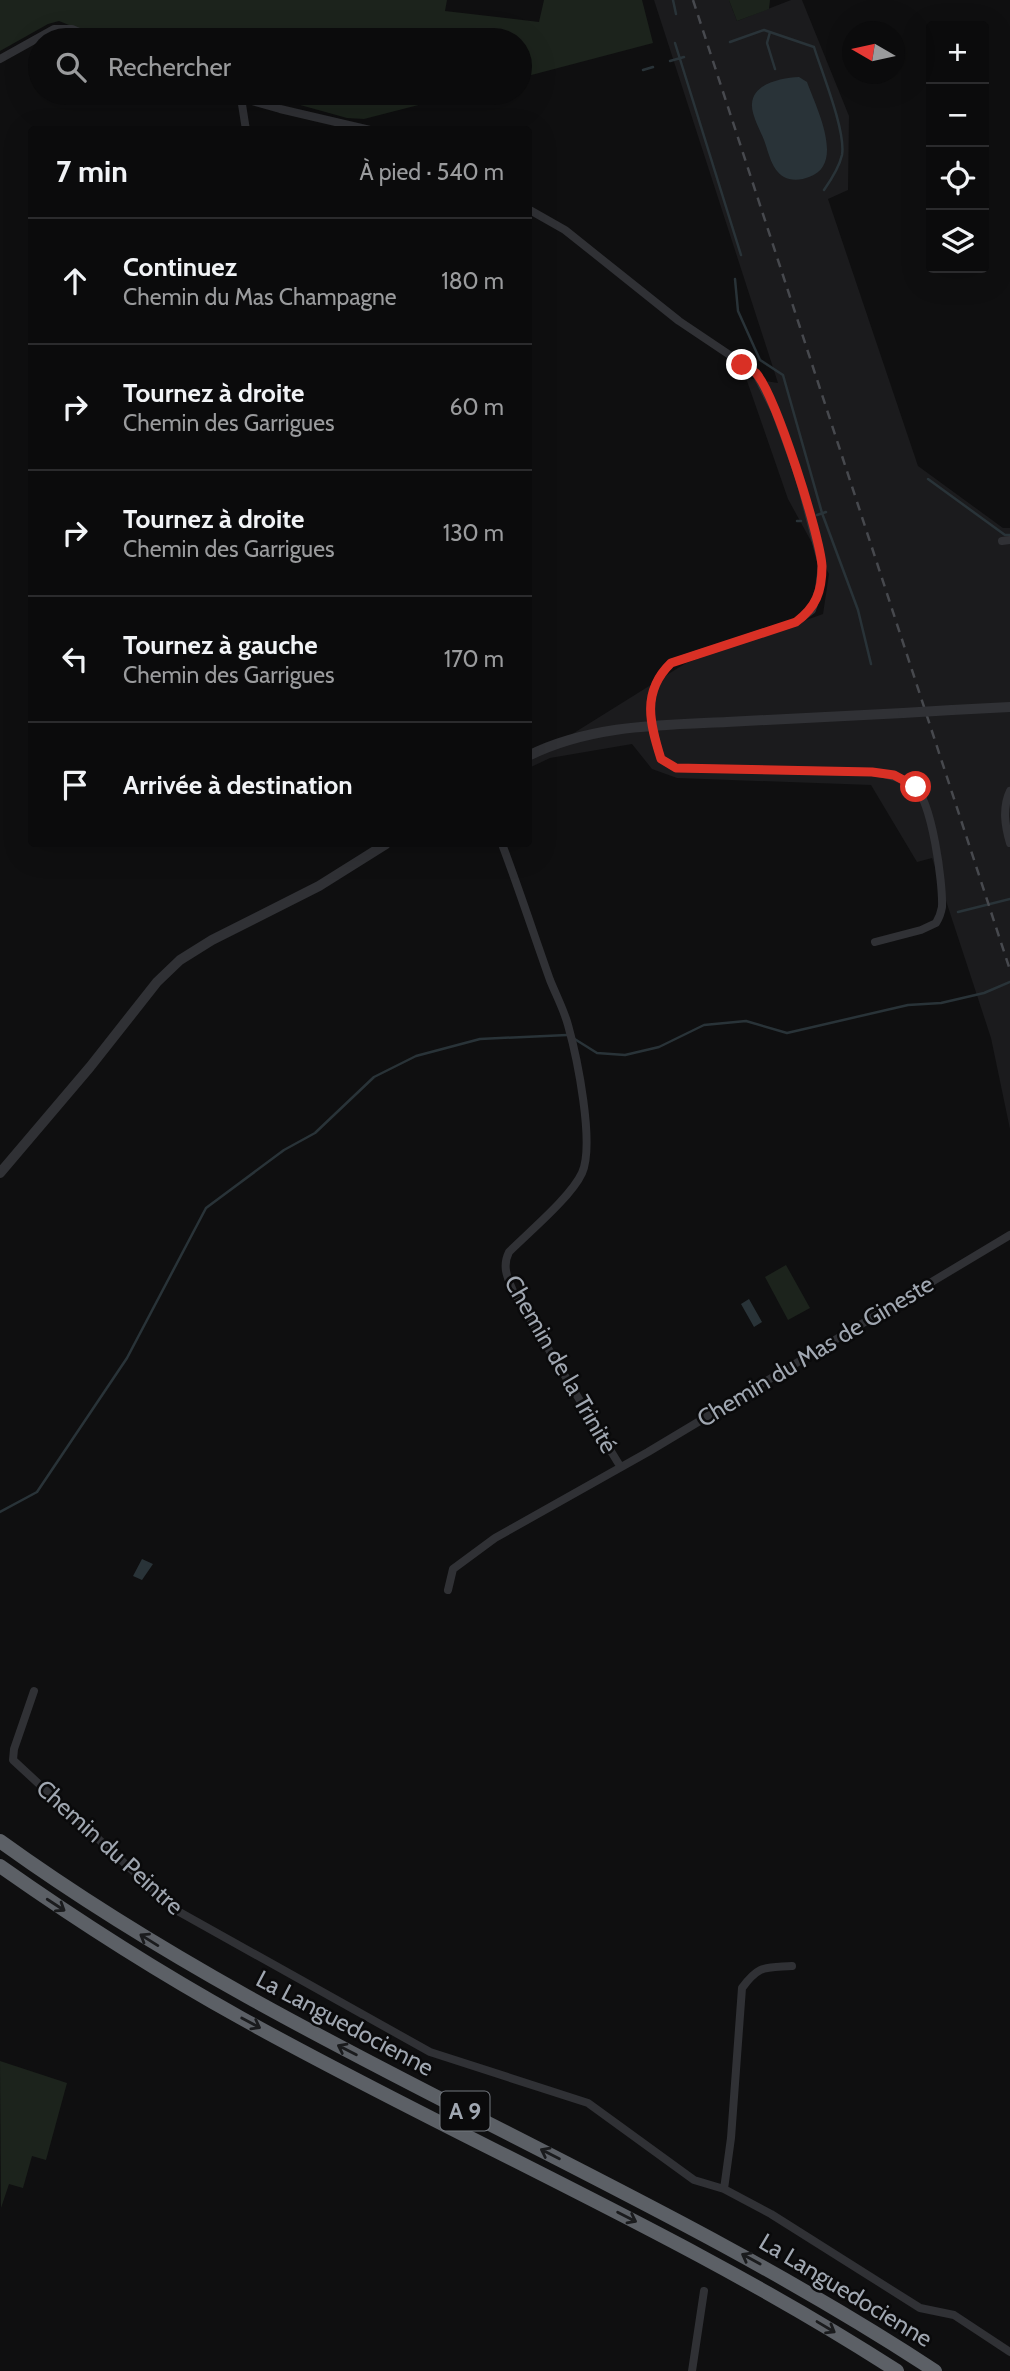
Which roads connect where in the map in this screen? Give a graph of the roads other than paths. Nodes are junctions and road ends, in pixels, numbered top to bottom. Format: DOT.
graph roads {
  1 [pos="28,43"];
  2 [pos="0,59"];
  3 [pos="242,105"];
  4 [pos="269,105"];
  5 [pos="245,126"];
  6 [pos="354,126"];
  7 [pos="532,211"];
  8 [pos="1010,707"];
  9 [pos="652,726"];
  10 [pos="532,754"];
  11 [pos="1010,791"];
  12 [pos="1010,843"];
  13 [pos="381,847"];
  14 [pos="503,847"];
  15 [pos="875,942"];
  16 [pos="0,1172"];
  17 [pos="1010,1235"];
  18 [pos="620,1466"];
  19 [pos="448,1590"];
  20 [pos="34,1691"];
  21 [pos="0,1841"];
  22 [pos="0,1866"];
  23 [pos="792,1966"];
  24 [pos="724,2189"];
  25 [pos="704,2291"];
  26 [pos="1010,2352"];
  27 [pos="692,2371"];
  28 [pos="897,2371"];
  29 [pos="935,2371"];
  1 -- 2 [label="street"];
  3 -- 5 [label="street"];
  4 -- 6 [label="street"];
  7 -- 9 [label="street"];
  8 -- 9 [label="street, bridge"];
  9 -- 10 [label="street"];
  9 -- 15 [label="street"];
  11 -- 12 [label="street"];
  13 -- 16 [label="street"];
  14 -- 18 [label="street, Chemin de la Trinité"];
  17 -- 18 [label="street, Chemin du Mas de Gineste"];
  18 -- 19 [label="street, Chemin du Mas de Gineste"];
  20 -- 24 [label="street, Chemin du Peintre"];
  29 -- 21 [label="highway, La Languedocienne / A 9, one-way"];
  22 -- 28 [label="highway, La Languedocienne / A 9, one-way"];
  23 -- 24 [label="street"];
  24 -- 26 [label="street, Chemin du Peintre"];
  25 -- 27 [label="street"];
}
